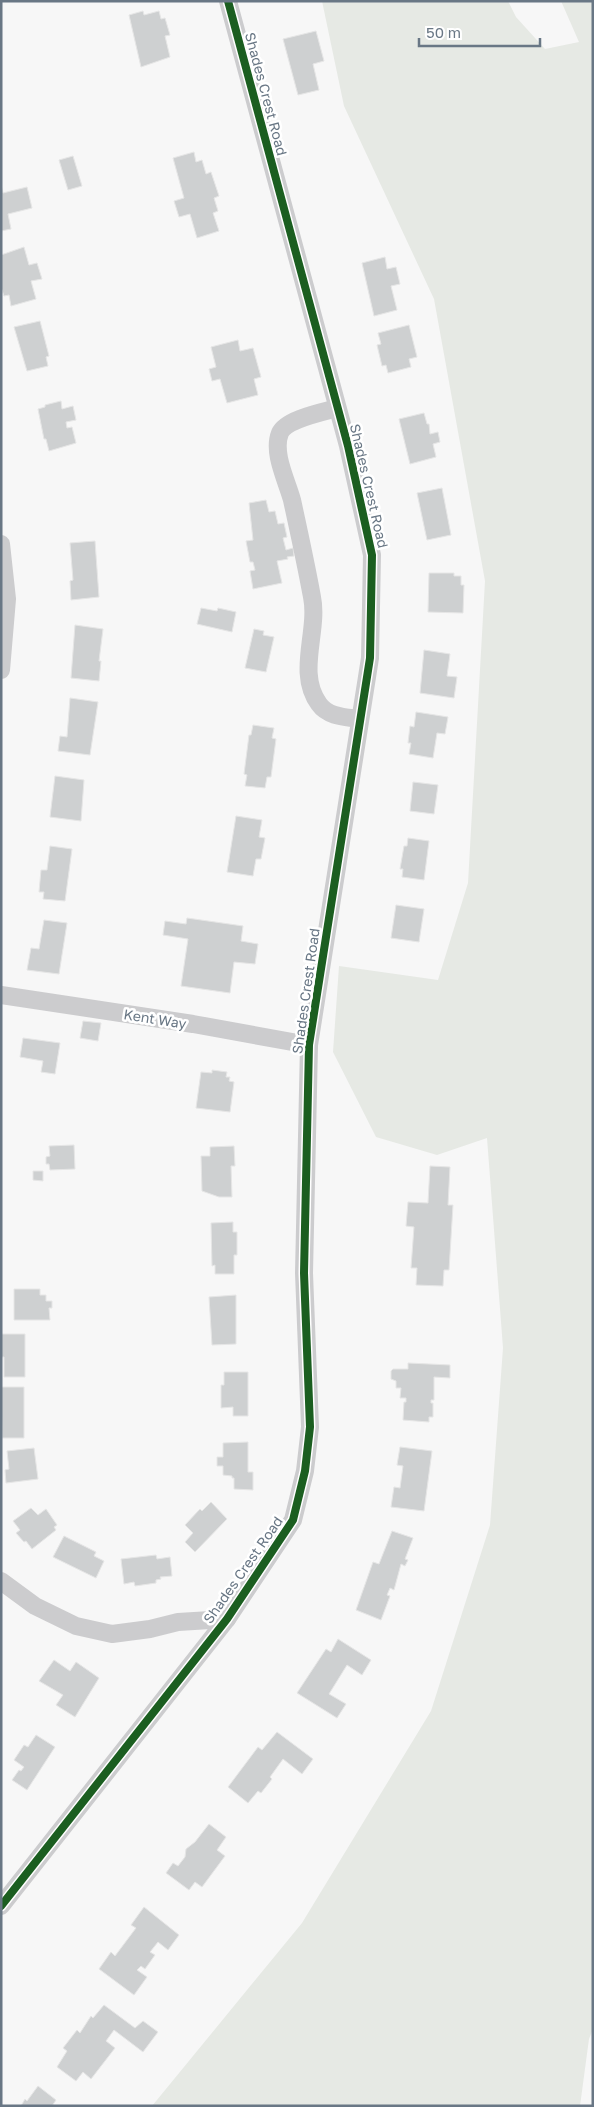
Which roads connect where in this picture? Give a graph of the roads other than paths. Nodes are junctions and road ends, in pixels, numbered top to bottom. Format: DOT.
graph roads {
  1 [pos="228,1"];
  2 [pos="337,408"];
  3 [pos="1,544"];
  4 [pos="1,670"];
  5 [pos="360,719"];
  6 [pos="1,995"];
  7 [pos="309,1045"];
  8 [pos="1,1581"];
  9 [pos="227,1619"];
  10 [pos="1,1906"];
  1 -- 2 [label="street, Shades Crest Road"];
  2 -- 5 [label="street, Shades Crest Road"];
  2 -- 5 [label="street"];
  3 -- 4 [label="street"];
  5 -- 7 [label="street, Shades Crest Road"];
  6 -- 7 [label="street, Kent Way"];
  7 -- 9 [label="street, Shades Crest Road"];
  8 -- 9 [label="street"];
  9 -- 10 [label="street, Shades Crest Road"];
}
